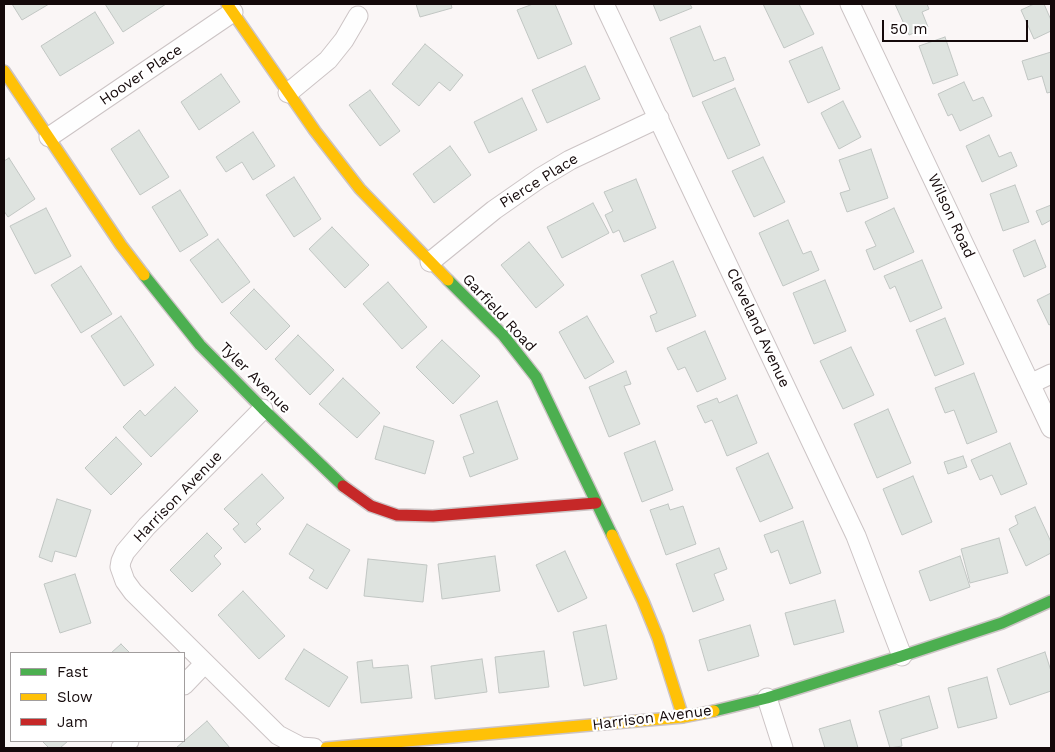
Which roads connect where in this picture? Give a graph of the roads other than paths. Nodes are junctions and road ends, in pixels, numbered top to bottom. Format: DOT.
graph roads {
  1 [pos="604,4"];
  2 [pos="850,4"];
  3 [pos="230,8"];
  4 [pos="358,16"];
  5 [pos="4,71"];
  6 [pos="288,93"];
  7 [pos="659,118"];
  8 [pos="49,137"];
  9 [pos="430,262"];
  10 [pos="1051,374"];
  11 [pos="1030,384"];
  12 [pos="263,409"];
  13 [pos="1051,428"];
  14 [pos="596,503"];
  15 [pos="1051,602"];
  16 [pos="902,656"];
  17 [pos="205,663"];
  18 [pos="185,684"];
  19 [pos="767,698"];
  20 [pos="683,717"];
  21 [pos="314,748"];
  22 [pos="326,748"];
  23 [pos="783,748"];
  1 -- 7 [label="street, Cleveland Avenue"];
  2 -- 11 [label="street, Wilson Road"];
  3 -- 6 [label="street, Garfield Road"];
  3 -- 8 [label="street, Hoover Place"];
  4 -- 6 [label="street"];
  5 -- 8 [label="street, Tyler Avenue"];
  6 -- 9 [label="street, Garfield Road"];
  7 -- 9 [label="street, Pierce Place"];
  7 -- 16 [label="street, Cleveland Avenue"];
  8 -- 12 [label="street, Tyler Avenue"];
  9 -- 14 [label="street, Garfield Road"];
  10 -- 11 [label="street"];
  11 -- 13 [label="street, Wilson Road"];
  12 -- 14 [label="street, Tyler Avenue"];
  12 -- 17 [label="street, Harrison Avenue"];
  14 -- 20 [label="street, Garfield Road"];
  15 -- 16 [label="street, Harrison Avenue"];
  16 -- 19 [label="street, Harrison Avenue"];
  17 -- 18 [label="street"];
  17 -- 21 [label="street, Harrison Avenue"];
  19 -- 20 [label="street, Harrison Avenue"];
  19 -- 23 [label="street"];
  20 -- 22 [label="street, Harrison Avenue"];
}
